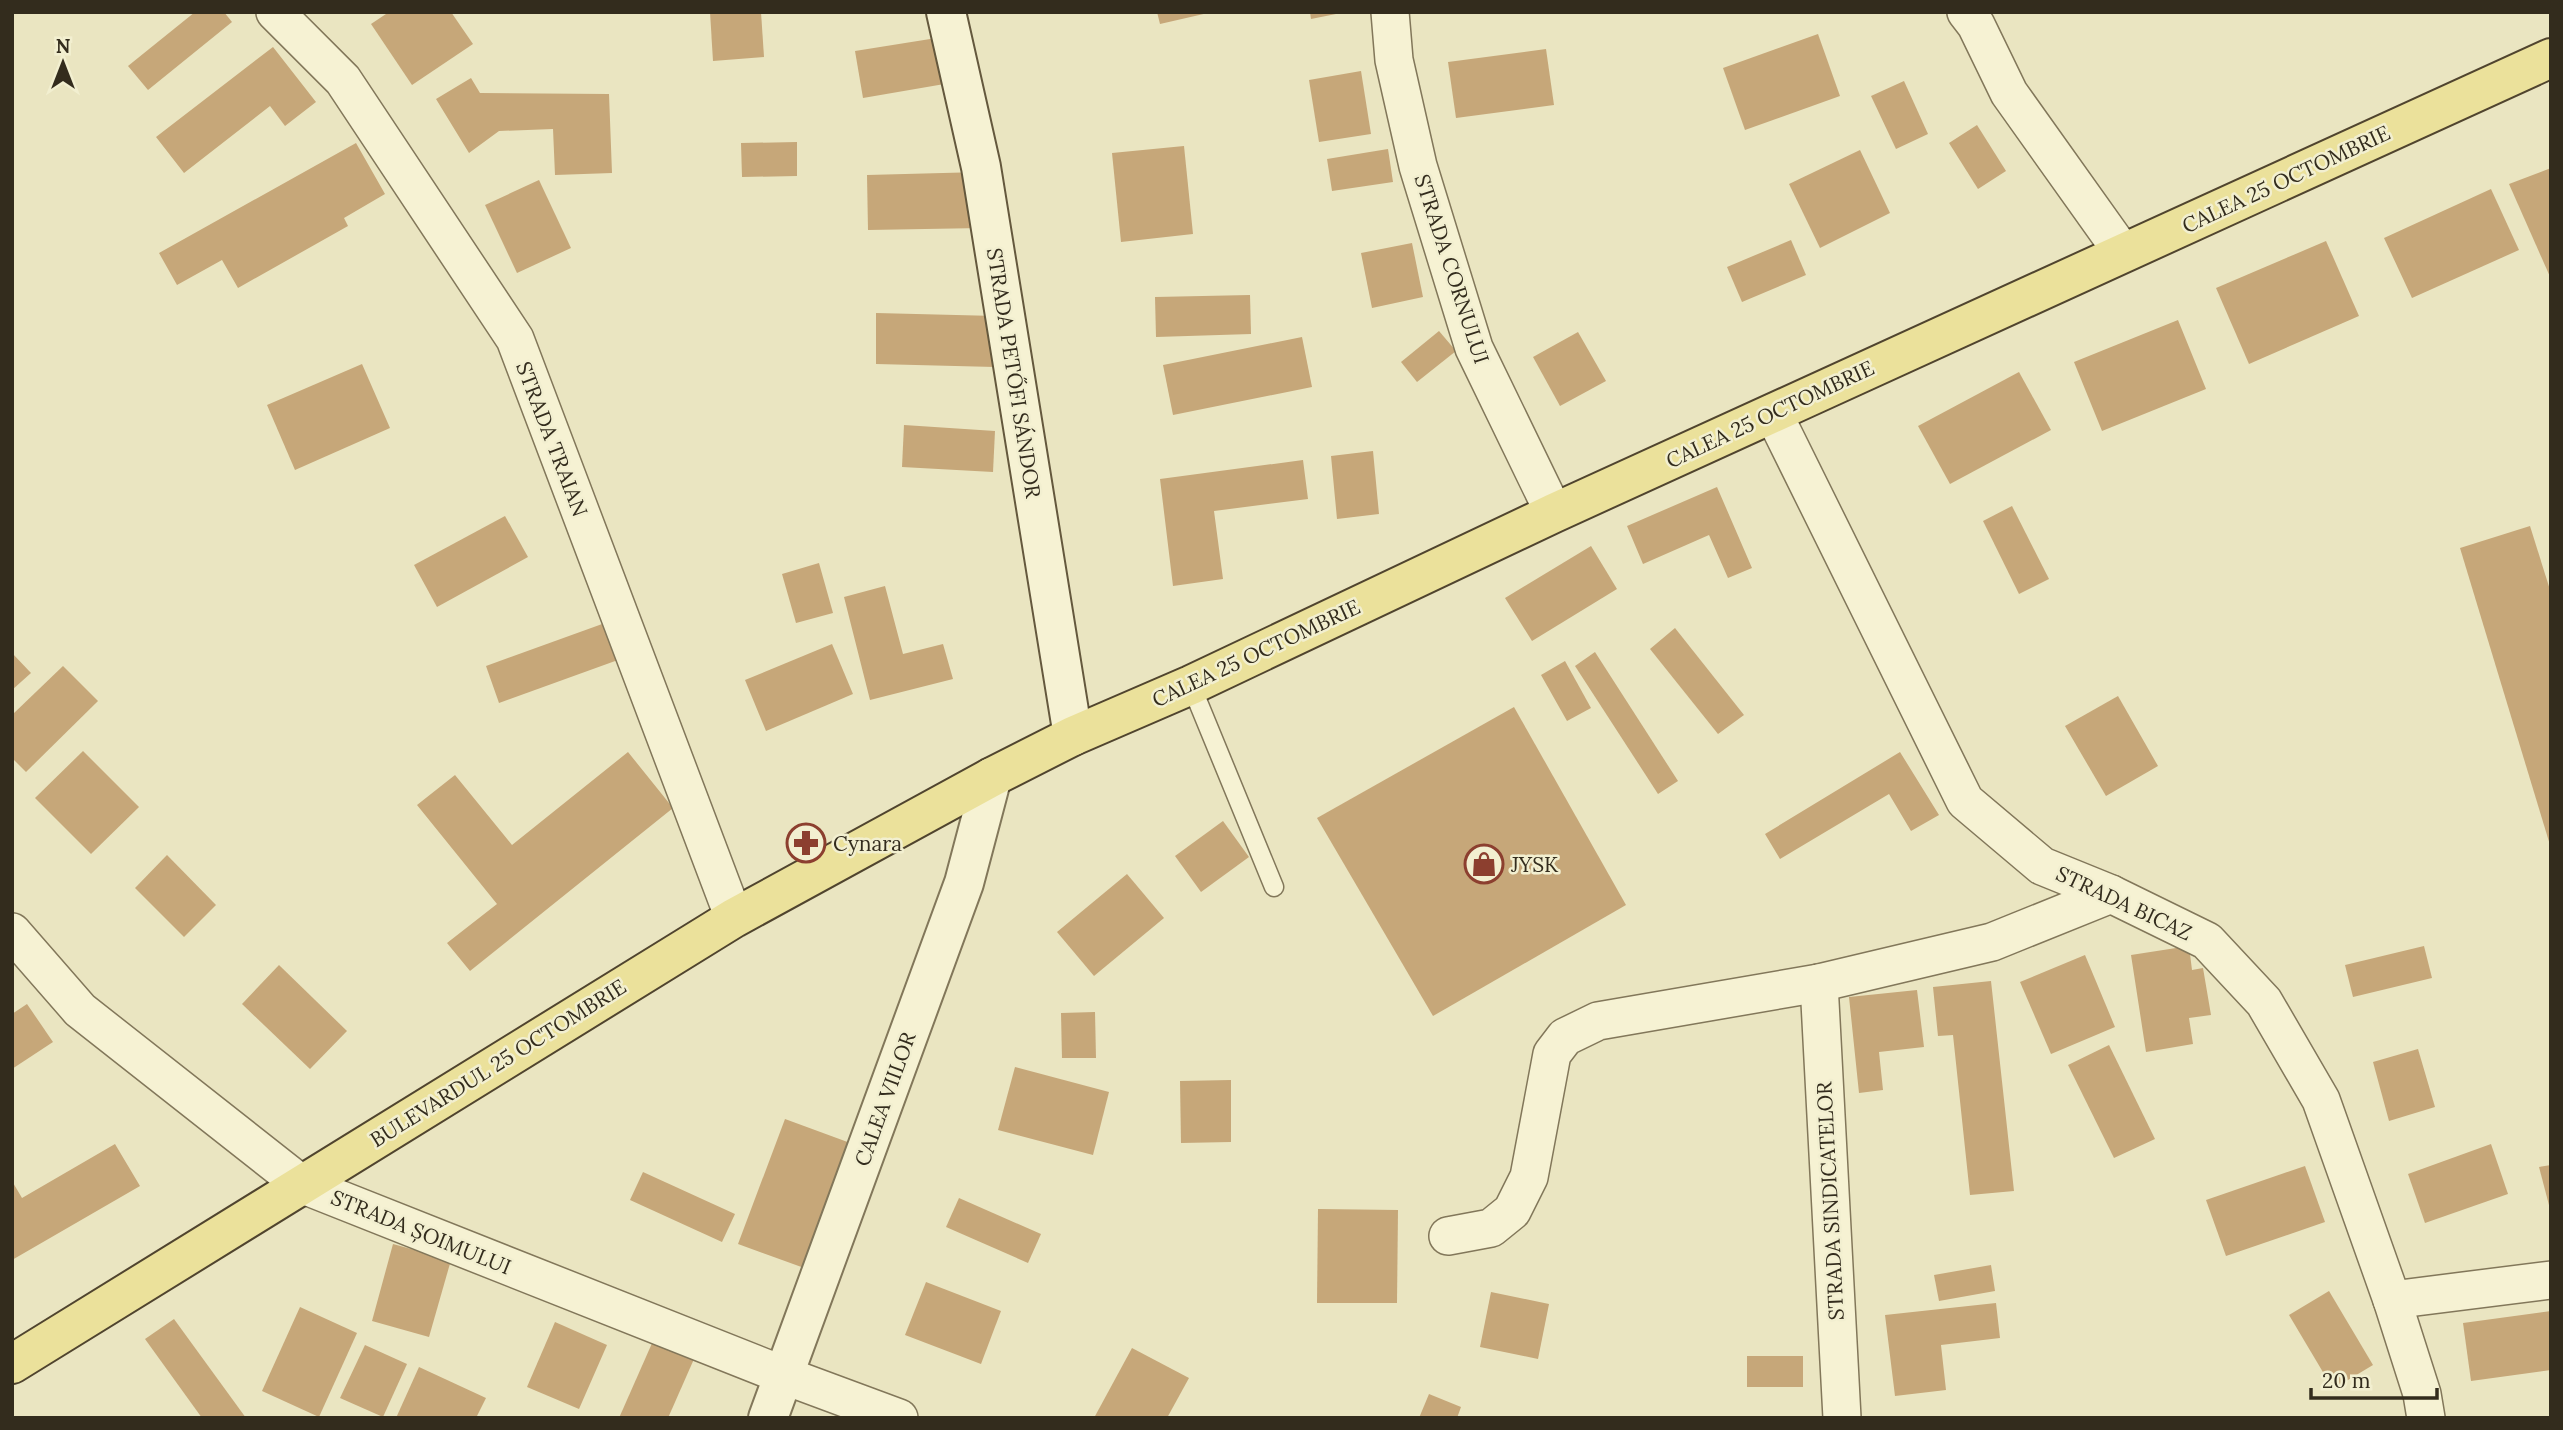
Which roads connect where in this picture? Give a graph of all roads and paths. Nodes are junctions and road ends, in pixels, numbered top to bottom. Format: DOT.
graph roads {
  1 [pos="275,12"];
  2 [pos="946,12"];
  3 [pos="1390,12"];
  4 [pos="1966,12"];
  5 [pos="2551,58"];
  6 [pos="2123,253"];
  7 [pos="1773,413"];
  8 [pos="1554,513"];
  9 [pos="1191,685"];
  10 [pos="1073,736"];
  11 [pos="992,777"];
  12 [pos="1273,887"];
  13 [pos="2111,894"];
  14 [pos="734,918"];
  15 [pos="12,932"];
  16 [pos="1819,983"];
  17 [pos="301,1184"];
  18 [pos="1448,1236"];
  19 [pos="2551,1280"];
  20 [pos="2392,1300"];
  21 [pos="12,1364"];
  22 [pos="783,1375"];
  23 [pos="768,1418"];
  24 [pos="900,1418"];
  25 [pos="1842,1418"];
  26 [pos="2426,1418"];
  1 -- 14 [label="street, STRADA TRAIAN"];
  2 -- 10 [label="main road, STRADA PETŐFI SÁNDOR"];
  3 -- 8 [label="street, STRADA CORNULUI"];
  4 -- 6 [label="street"];
  5 -- 6 [label="main road, CALEA 25 OCTOMBRIE"];
  6 -- 7 [label="main road, CALEA 25 OCTOMBRIE"];
  7 -- 8 [label="main road, CALEA 25 OCTOMBRIE"];
  7 -- 13 [label="street, STRADA BICAZ"];
  8 -- 9 [label="main road, CALEA 25 OCTOMBRIE"];
  9 -- 10 [label="main road, CALEA 25 OCTOMBRIE"];
  9 -- 12 [label="lane"];
  10 -- 11 [label="main road, CALEA 25 OCTOMBRIE"];
  11 -- 14 [label="main road, BULEVARDUL 25 OCTOMBRIE"];
  11 -- 22 [label="main road, CALEA VIILOR"];
  13 -- 16 [label="street"];
  13 -- 20 [label="street, STRADA BICAZ"];
  14 -- 17 [label="main road, BULEVARDUL 25 OCTOMBRIE"];
  15 -- 17 [label="street, STRADA ȘOIMULUI"];
  16 -- 18 [label="street"];
  16 -- 25 [label="street, STRADA SINDICATELOR"];
  17 -- 21 [label="main road, BULEVARDUL 25 OCTOMBRIE"];
  17 -- 22 [label="street, STRADA ȘOIMULUI"];
  19 -- 20 [label="street"];
  20 -- 26 [label="street, STRADA BICAZ"];
  22 -- 23 [label="main road, CALEA VIILOR"];
  22 -- 24 [label="street, STRADA ȘOIMULUI"];
}
